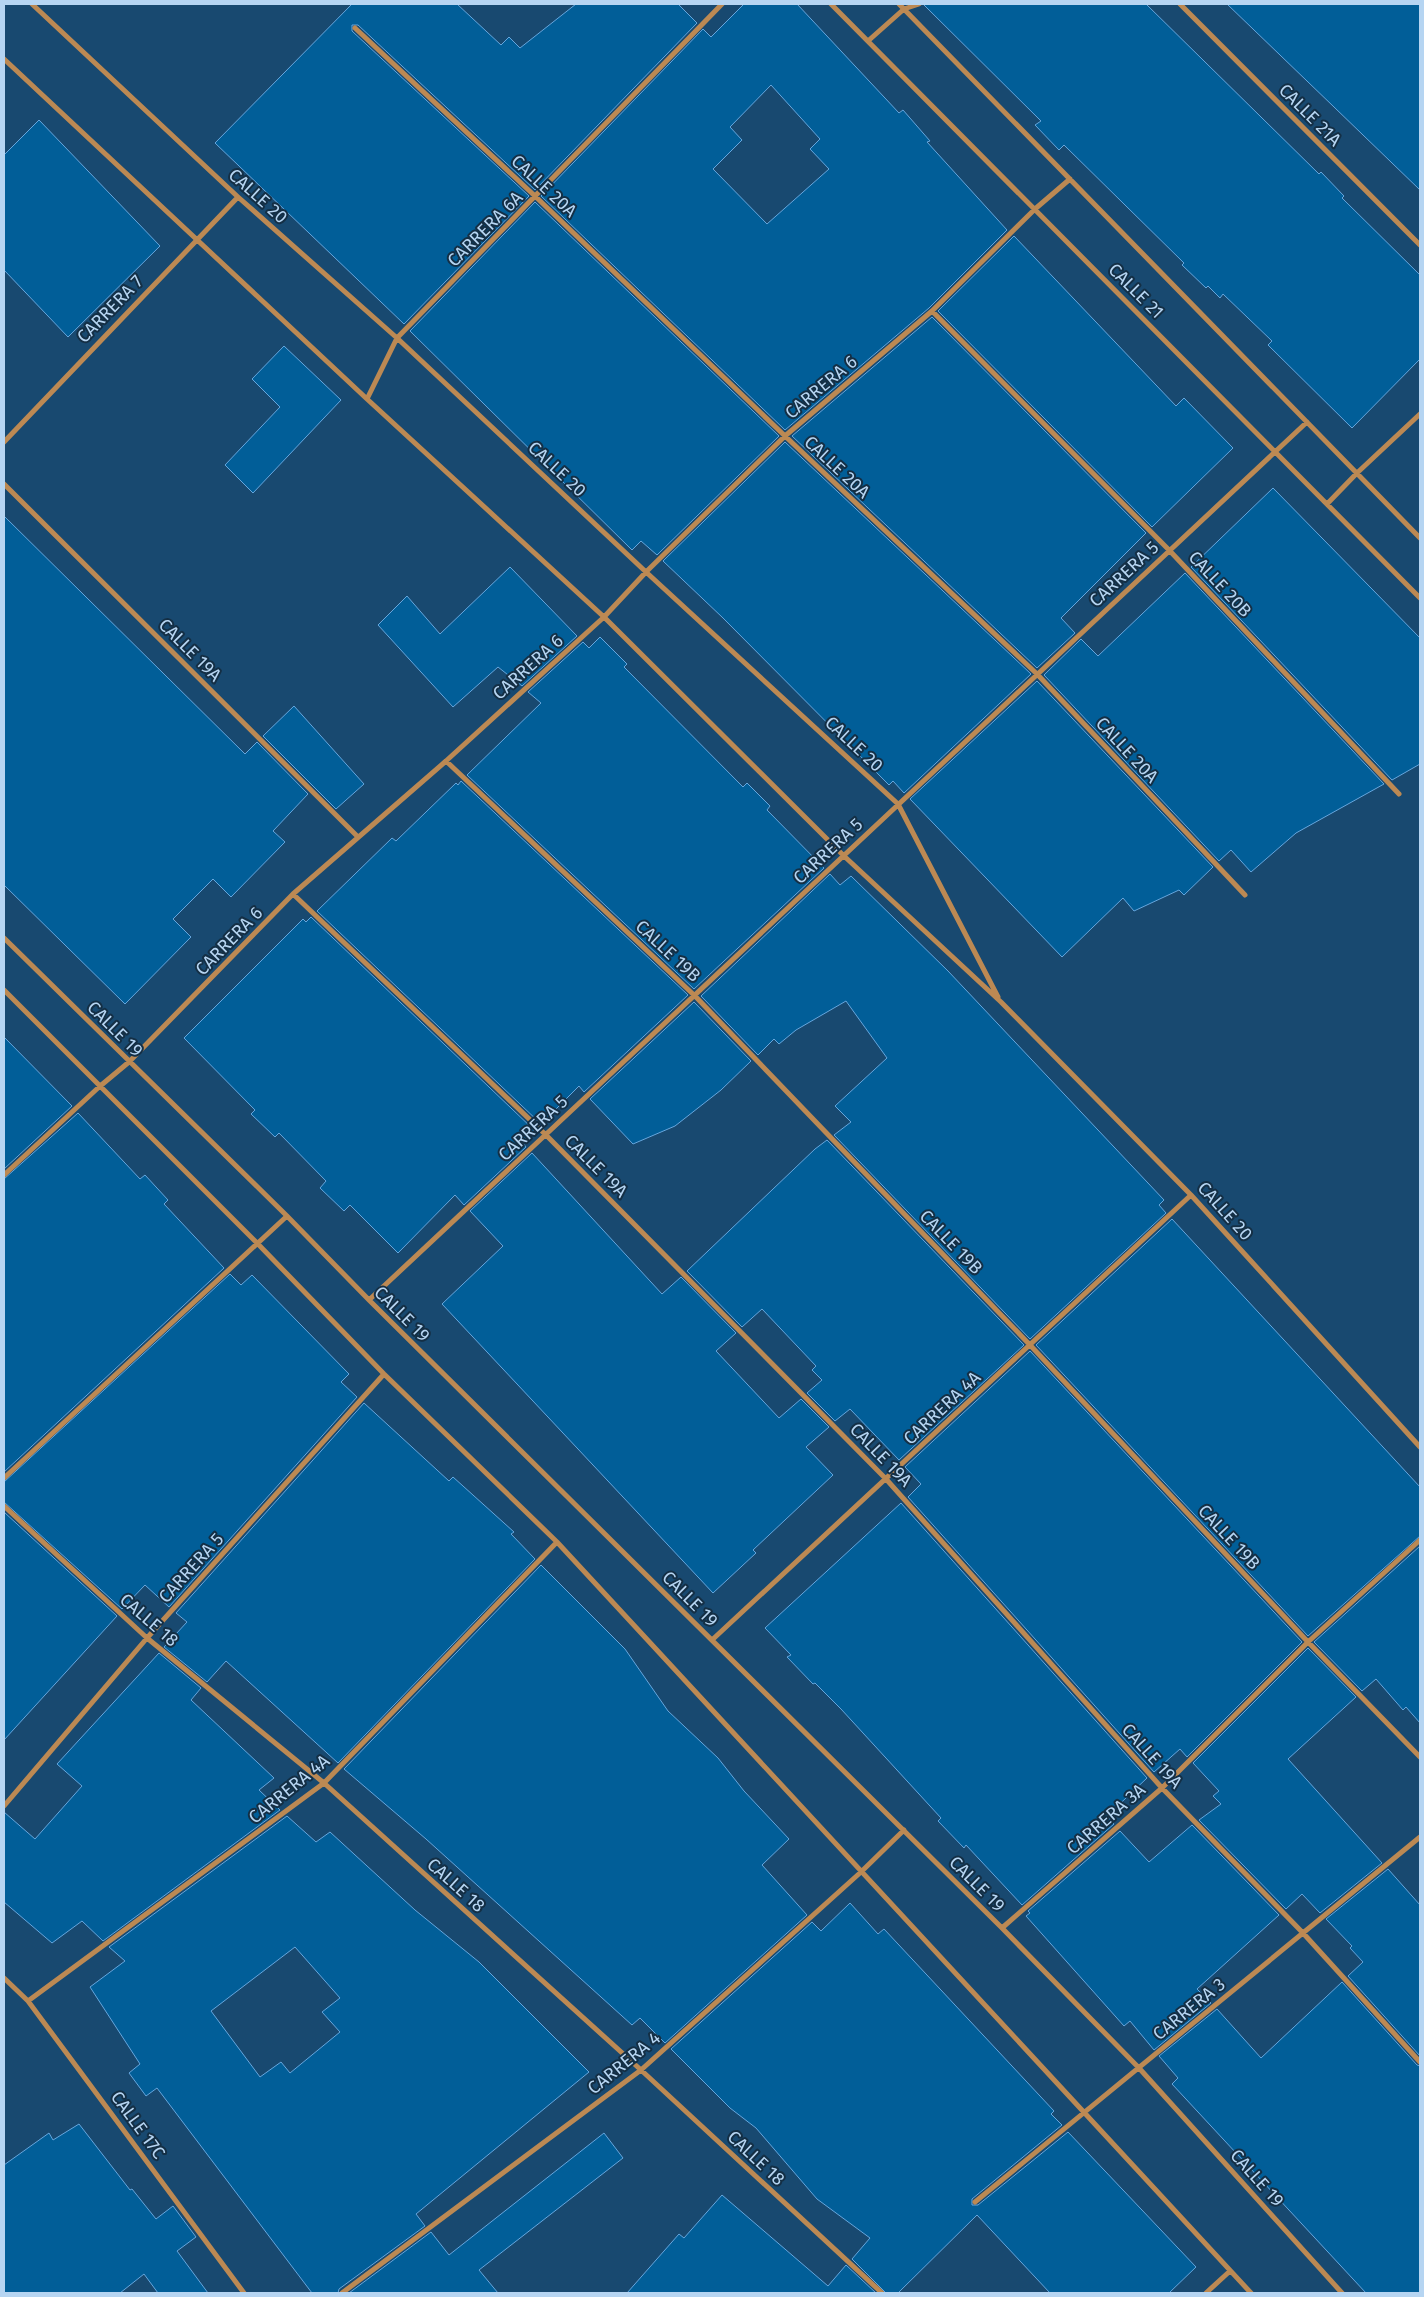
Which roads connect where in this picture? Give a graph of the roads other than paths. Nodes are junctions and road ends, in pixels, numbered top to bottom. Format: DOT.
graph roads {
  1 [pos="32,4"];
  2 [pos="722,4"];
  3 [pos="831,4"];
  4 [pos="899,4"];
  5 [pos="919,4"];
  6 [pos="1180,4"];
  7 [pos="904,9"];
  8 [pos="355,28"];
  9 [pos="868,41"];
  10 [pos="4,60"];
  11 [pos="1070,179"];
  12 [pos="238,197"];
  13 [pos="536,197"];
  14 [pos="1035,209"];
  15 [pos="196,240"];
  16 [pos="1420,245"];
  17 [pos="932,311"];
  18 [pos="397,338"];
  19 [pos="367,400"];
  20 [pos="1420,414"];
  21 [pos="1307,422"];
  22 [pos="785,436"];
  23 [pos="4,442"];
  24 [pos="1275,451"];
  25 [pos="1357,473"];
  26 [pos="4,484"];
  27 [pos="1328,504"];
  28 [pos="1420,538"];
  29 [pos="1169,550"];
  30 [pos="646,572"];
  31 [pos="1420,598"];
  32 [pos="604,617"];
  33 [pos="1037,674"];
  34 [pos="446,760"];
  35 [pos="1399,794"];
  36 [pos="898,804"];
  37 [pos="357,836"];
  38 [pos="844,856"];
  39 [pos="293,894"];
  40 [pos="1245,896"];
  41 [pos="4,938"];
  42 [pos="4,990"];
  43 [pos="695,996"];
  44 [pos="1001,1002"];
  45 [pos="129,1062"];
  46 [pos="99,1087"];
  47 [pos="546,1135"];
  48 [pos="4,1175"];
  49 [pos="1191,1195"];
  50 [pos="287,1216"];
  51 [pos="257,1243"];
  52 [pos="369,1300"];
  53 [pos="1030,1344"];
  54 [pos="384,1374"];
  55 [pos="1420,1447"];
  56 [pos="4,1478"];
  57 [pos="886,1479"];
  58 [pos="4,1506"];
  59 [pos="1420,1540"];
  60 [pos="558,1542"];
  61 [pos="147,1638"];
  62 [pos="712,1640"];
  63 [pos="1308,1642"];
  64 [pos="1420,1757"];
  65 [pos="324,1783"];
  66 [pos="1162,1788"];
  67 [pos="4,1806"];
  68 [pos="904,1830"];
  69 [pos="1420,1837"];
  70 [pos="861,1872"];
  71 [pos="1002,1928"];
  72 [pos="1302,1933"];
  73 [pos="4,1978"];
  74 [pos="28,2001"];
  75 [pos="1420,2062"];
  76 [pos="1139,2068"];
  77 [pos="640,2070"];
  78 [pos="1085,2112"];
  79 [pos="975,2202"];
  80 [pos="1230,2271"];
  81 [pos="244,2293"];
  82 [pos="342,2293"];
  83 [pos="882,2293"];
  84 [pos="1206,2293"];
  85 [pos="1251,2293"];
  86 [pos="1342,2293"];
  1 -- 12 [label="street, CALLE 20"];
  2 -- 13 [label="street, CARRERA 6A"];
  3 -- 9 [label="street, CALLE 21"];
  4 -- 7 [label="street, CALLE 21"];
  5 -- 7 [label="street"];
  6 -- 16 [label="street, CALLE 21A"];
  7 -- 9 [label="street"];
  7 -- 11 [label="street, CALLE 21"];
  8 -- 13 [label="street, CALLE 20A"];
  9 -- 14 [label="street, CALLE 21"];
  10 -- 15 [label="street, CALLE 20"];
  11 -- 14 [label="street, CARRERA 6"];
  11 -- 21 [label="street, CALLE 21"];
  12 -- 15 [label="street, CARRERA 7"];
  12 -- 18 [label="street, CALLE 20"];
  13 -- 18 [label="street, CARRERA 6A"];
  13 -- 22 [label="street, CALLE 20A"];
  14 -- 17 [label="street, CARRERA 6"];
  14 -- 24 [label="street, CALLE 21"];
  15 -- 19 [label="street, CALLE 20"];
  15 -- 23 [label="street, CARRERA 7"];
  17 -- 22 [label="street, CARRERA 6"];
  17 -- 29 [label="street, CALLE 20B"];
  18 -- 19 [label="street, CARRERA 6A"];
  18 -- 30 [label="street, CALLE 20"];
  19 -- 32 [label="street, CALLE 20"];
  20 -- 25 [label="street"];
  21 -- 24 [label="street, CARRERA 5"];
  21 -- 25 [label="street, CALLE 21"];
  22 -- 30 [label="street, CARRERA 6"];
  22 -- 33 [label="street, CALLE 20A"];
  24 -- 27 [label="street, CALLE 21"];
  24 -- 29 [label="street, CARRERA 5"];
  25 -- 27 [label="street"];
  25 -- 28 [label="street, CALLE 21"];
  26 -- 37 [label="street, CALLE 19A"];
  27 -- 31 [label="street, CALLE 21"];
  29 -- 33 [label="street, CARRERA 5"];
  29 -- 35 [label="street, CALLE 20B"];
  30 -- 32 [label="street, CARRERA 6"];
  30 -- 36 [label="street, CALLE 20"];
  32 -- 34 [label="street, CARRERA 6"];
  32 -- 38 [label="street, CALLE 20"];
  33 -- 36 [label="street, CARRERA 5"];
  33 -- 40 [label="street, CALLE 20A"];
  34 -- 37 [label="street, CARRERA 6"];
  34 -- 43 [label="street, CALLE 19B"];
  36 -- 38 [label="street, CARRERA 5"];
  36 -- 44 [label="street, CALLE 20"];
  37 -- 39 [label="street, CARRERA 6"];
  38 -- 43 [label="street, CARRERA 5"];
  38 -- 44 [label="street, CALLE 20"];
  39 -- 45 [label="street, CARRERA 6"];
  39 -- 47 [label="street, CALLE 19A"];
  41 -- 45 [label="street, CALLE 19"];
  42 -- 46 [label="street"];
  43 -- 47 [label="street, CARRERA 5"];
  43 -- 53 [label="street, CALLE 19B"];
  44 -- 49 [label="street, CALLE 20"];
  45 -- 46 [label="street, CARRERA 6"];
  45 -- 50 [label="street, CALLE 19"];
  46 -- 48 [label="street, CARRERA 6"];
  46 -- 51 [label="street"];
  47 -- 52 [label="street, CARRERA 5"];
  47 -- 57 [label="street, CALLE 19A"];
  49 -- 53 [label="street, CARRERA 4A"];
  49 -- 55 [label="street, CALLE 20"];
  50 -- 51 [label="street"];
  50 -- 52 [label="street, CALLE 19"];
  51 -- 54 [label="street"];
  51 -- 56 [label="street"];
  52 -- 62 [label="street, CALLE 19"];
  53 -- 57 [label="street, CARRERA 4A"];
  53 -- 63 [label="street, CALLE 19B"];
  54 -- 60 [label="street"];
  54 -- 61 [label="street, CARRERA 5"];
  57 -- 62 [label="street, CARRERA 4A"];
  57 -- 66 [label="street, CALLE 19A"];
  58 -- 61 [label="street, CALLE 18"];
  59 -- 63 [label="street, CARRERA 3A"];
  60 -- 65 [label="street, CARRERA 4A"];
  60 -- 70 [label="street"];
  61 -- 65 [label="street, CALLE 18"];
  61 -- 67 [label="street, CARRERA 5"];
  62 -- 68 [label="street, CALLE 19"];
  63 -- 64 [label="street, CALLE 19B"];
  63 -- 66 [label="street, CARRERA 3A"];
  65 -- 74 [label="street, CARRERA 4A"];
  65 -- 77 [label="street, CALLE 18"];
  66 -- 71 [label="street, CARRERA 3A"];
  66 -- 72 [label="street, CALLE 19A"];
  68 -- 70 [label="street, CARRERA 4"];
  68 -- 71 [label="street, CALLE 19"];
  69 -- 72 [label="street, CARRERA 3"];
  70 -- 77 [label="street, CARRERA 4"];
  70 -- 78 [label="street"];
  71 -- 76 [label="street, CALLE 19"];
  72 -- 75 [label="street, CALLE 19A"];
  72 -- 76 [label="street, CARRERA 3"];
  73 -- 74 [label="street, CALLE 17C"];
  74 -- 81 [label="street, CALLE 17C"];
  76 -- 78 [label="street, CARRERA 3"];
  76 -- 86 [label="street, CALLE 19"];
  77 -- 82 [label="street, CARRERA 4"];
  77 -- 83 [label="street, CALLE 18"];
  78 -- 79 [label="street, CARRERA 3"];
  78 -- 80 [label="street"];
  80 -- 84 [label="street"];
  80 -- 85 [label="street"];
}
